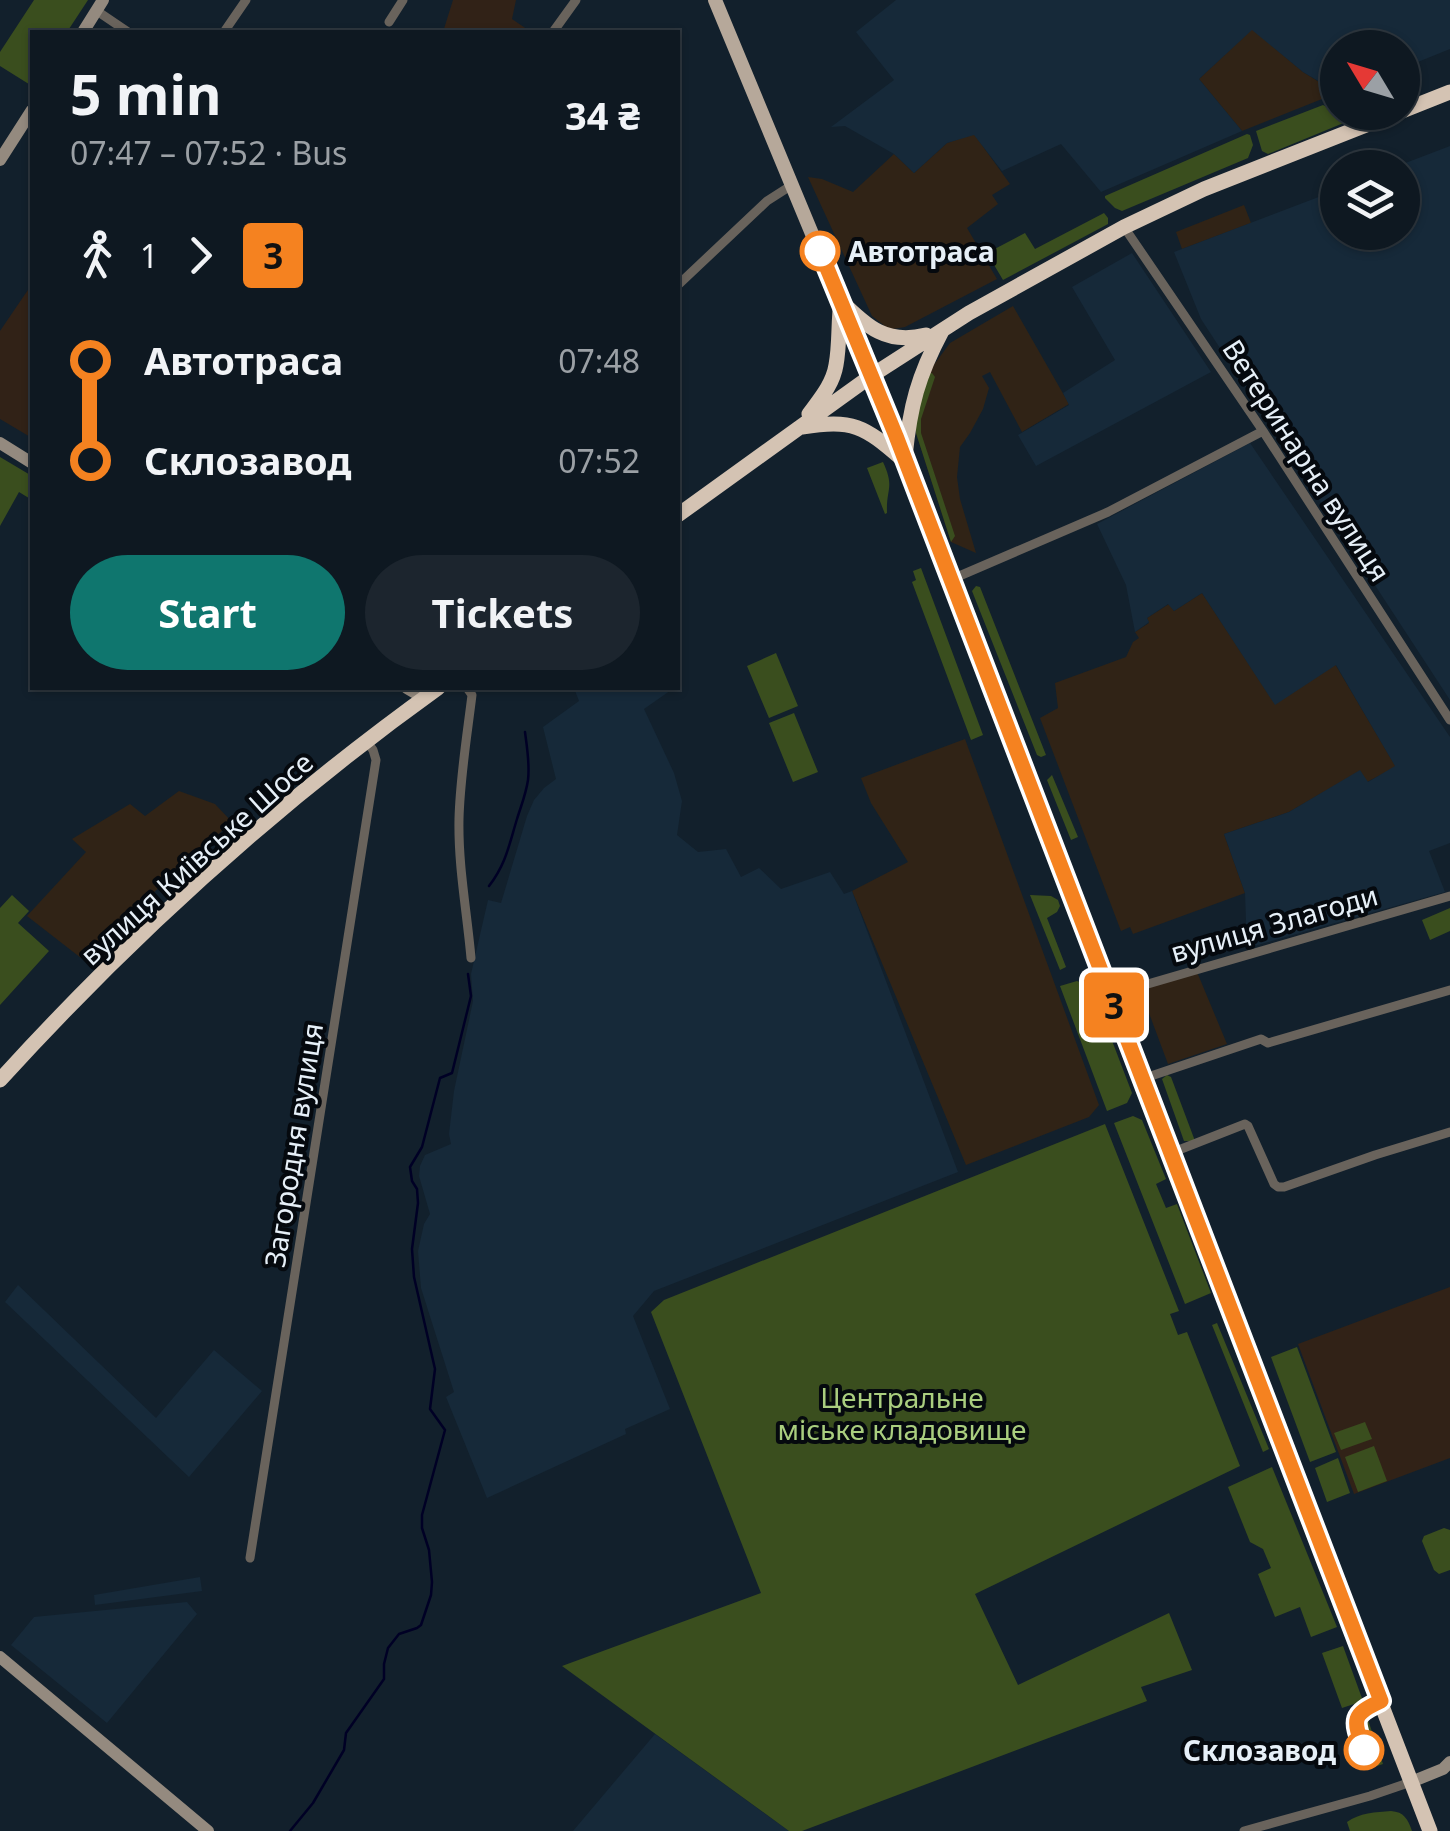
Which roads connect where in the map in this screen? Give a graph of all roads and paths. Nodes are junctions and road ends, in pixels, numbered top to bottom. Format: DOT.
graph roads {
  1 [pos="246,0"];
  2 [pos="403,0"];
  3 [pos="576,0"];
  4 [pos="715,0"];
  5 [pos="100,6"];
  6 [pos="389,22"];
  7 [pos="84,30"];
  8 [pos="126,30"];
  9 [pos="225,30"];
  10 [pos="554,30"];
  11 [pos="1450,92"];
  12 [pos="1420,104"];
  13 [pos="30,113"];
  14 [pos="1355,130"];
  15 [pos="0,160"];
  16 [pos="792,185"];
  17 [pos="1124,227"];
  18 [pos="680,282"];
  19 [pos="840,301"];
  20 [pos="944,328"];
  21 [pos="871,376"];
  22 [pos="798,428"];
  23 [pos="1264,432"];
  24 [pos="0,443"];
  25 [pos="30,461"];
  26 [pos="905,462"];
  27 [pos="680,514"];
  28 [pos="950,580"];
  29 [pos="410,690"];
  30 [pos="435,690"];
  31 [pos="468,690"];
  32 [pos="424,698"];
  33 [pos="1450,720"];
  34 [pos="367,742"];
  35 [pos="1450,896"];
  36 [pos="471,958"];
  37 [pos="1450,990"];
  38 [pos="1110,995"];
  39 [pos="1142,1079"];
  40 [pos="0,1080"];
  41 [pos="1450,1132"];
  42 [pos="1171,1153"];
  43 [pos="250,1558"];
  44 [pos="0,1657"];
  45 [pos="1450,1762"];
  46 [pos="1411,1782"];
  47 [pos="208,1831"];
  48 [pos="1244,1831"];
  49 [pos="1430,1831"];
  1 -- 9 [label="street"];
  2 -- 6 [label="street"];
  3 -- 10 [label="street"];
  4 -- 16 [label="main road"];
  5 -- 7 [label="street"];
  5 -- 8 [label="street"];
  11 -- 12 [label="highway"];
  13 -- 15 [label="street"];
  14 -- 17 [label="highway"];
  16 -- 18 [label="street"];
  16 -- 19 [label="main road"];
  17 -- 20 [label="highway"];
  17 -- 23 [label="street, Ветеринарна вулиця"];
  19 -- 20 [label="highway"];
  19 -- 21 [label="main road"];
  19 -- 22 [label="highway"];
  20 -- 21 [label="highway"];
  20 -- 26 [label="highway"];
  21 -- 22 [label="highway"];
  21 -- 26 [label="highway"];
  22 -- 26 [label="highway"];
  22 -- 27 [label="highway"];
  23 -- 28 [label="street"];
  23 -- 33 [label="street, Ветеринарна вулиця"];
  24 -- 25 [label="street"];
  26 -- 28 [label="highway"];
  28 -- 38 [label="highway"];
  29 -- 32 [label="street"];
  30 -- 32 [label="highway, вулиця Київське Шосе"];
  31 -- 36 [label="street"];
  32 -- 34 [label="highway, вулиця Київське Шосе"];
  34 -- 40 [label="highway, вулиця Київське Шосе"];
  34 -- 43 [label="street, Загородня вулиця"];
  35 -- 38 [label="street, вулиця Злагоди"];
  37 -- 39 [label="street"];
  38 -- 39 [label="highway"];
  39 -- 42 [label="highway"];
  41 -- 42 [label="street"];
  42 -- 46 [label="highway"];
  44 -- 47 [label="street"];
  45 -- 46 [label="street"];
  46 -- 48 [label="street"];
  46 -- 49 [label="highway"];
}
